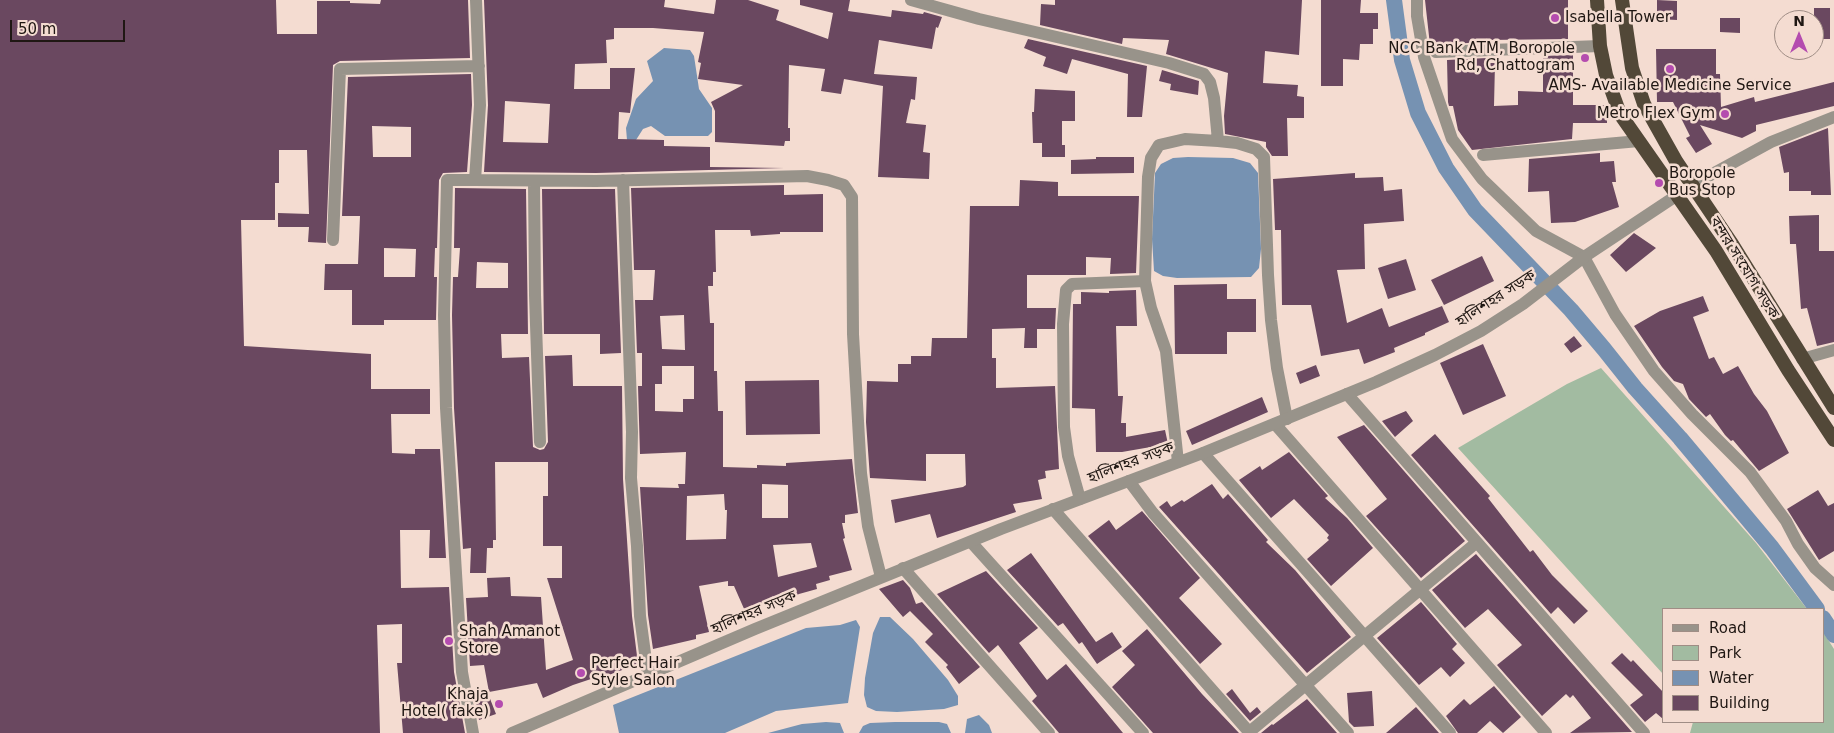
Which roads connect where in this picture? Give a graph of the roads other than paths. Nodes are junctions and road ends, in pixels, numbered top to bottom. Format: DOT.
graph roads {
  1 [pos="476,0"];
  2 [pos="910,0"];
  3 [pos="1416,0"];
  4 [pos="1597,0"];
  5 [pos="1622,0"];
  6 [pos="1600,46"];
  7 [pos="1436,52"];
  8 [pos="479,66"];
  9 [pos="1834,117"];
  10 [pos="1218,142"];
  11 [pos="1639,142"];
  12 [pos="1482,155"];
  13 [pos="476,180"];
  14 [pos="623,180"];
  15 [pos="534,181"];
  16 [pos="1694,184"];
  17 [pos="1678,195"];
  18 [pos="333,240"];
  19 [pos="1584,257"];
  20 [pos="1145,281"];
  21 [pos="1834,350"];
  22 [pos="1802,359"];
  23 [pos="1347,394"];
  24 [pos="1834,408"];
  25 [pos="1287,419"];
  26 [pos="1275,424"];
  27 [pos="1834,440"];
  28 [pos="540,442"];
  29 [pos="1202,453"];
  30 [pos="1178,462"];
  31 [pos="1129,481"];
  32 [pos="1080,499"];
  33 [pos="1053,509"];
  34 [pos="970,542"];
  35 [pos="1476,543"];
  36 [pos="904,568"];
  37 [pos="881,577"];
  38 [pos="1834,585"];
  39 [pos="1420,589"];
  40 [pos="1364,636"];
  41 [pos="648,676"];
  42 [pos="1305,685"];
  43 [pos="473,733"];
  44 [pos="512,733"];
  45 [pos="1049,733"];
  46 [pos="1143,733"];
  47 [pos="1249,733"];
  48 [pos="1348,733"];
  49 [pos="1450,733"];
  50 [pos="1546,733"];
  51 [pos="1644,733"];
  1 -- 8 [label="street"];
  2 -- 10 [label="street"];
  3 -- 19 [label="street"];
  4 -- 6 [label="highway, বন্দর সংযোগ সড়ক"];
  5 -- 16 [label="highway, বন্দর সংযোগ সড়ক"];
  6 -- 7 [label="street"];
  6 -- 11 [label="highway, বন্দর সংযোগ সড়ক"];
  8 -- 13 [label="street"];
  8 -- 18 [label="street"];
  9 -- 16 [label="street, হালিশহর সড়ক"];
  10 -- 20 [label="street"];
  10 -- 25 [label="street"];
  11 -- 12 [label="street"];
  11 -- 17 [label="highway, বন্দর সংযোগ সড়ক"];
  13 -- 15 [label="street"];
  13 -- 43 [label="street"];
  14 -- 15 [label="street"];
  14 -- 37 [label="street"];
  14 -- 41 [label="street"];
  15 -- 28 [label="street"];
  16 -- 17 [label="street, হালিশহর সড়ক"];
  16 -- 22 [label="highway, বন্দর সংযোগ সড়ক"];
  17 -- 19 [label="street, হালিশহর সড়ক"];
  17 -- 27 [label="highway, বন্দর সংযোগ সড়ক"];
  19 -- 23 [label="street, হালিশহর সড়ক"];
  19 -- 38 [label="street"];
  20 -- 30 [label="street"];
  20 -- 32 [label="street"];
  21 -- 22 [label="street"];
  22 -- 24 [label="highway, বন্দর সংযোগ সড়ক"];
  23 -- 25 [label="street, হালিশহর সড়ক"];
  23 -- 35 [label="street"];
  25 -- 26 [label="street, হালিশহর সড়ক"];
  26 -- 29 [label="street, হালিশহর সড়ক"];
  26 -- 39 [label="street"];
  29 -- 30 [label="street, হালিশহর সড়ক"];
  29 -- 40 [label="street"];
  30 -- 31 [label="street, হালিশহর সড়ক"];
  31 -- 32 [label="street, হালিশহর সড়ক"];
  31 -- 42 [label="street"];
  32 -- 33 [label="street, হালিশহর সড়ক"];
  33 -- 34 [label="street, হালিশহর সড়ক"];
  33 -- 47 [label="street"];
  34 -- 36 [label="street, হালিশহর সড়ক"];
  34 -- 46 [label="street"];
  35 -- 39 [label="street"];
  35 -- 51 [label="street"];
  36 -- 37 [label="street, হালিশহর সড়ক"];
  36 -- 45 [label="street"];
  37 -- 41 [label="street, হালিশহর সড়ক"];
  39 -- 40 [label="street"];
  39 -- 50 [label="street"];
  40 -- 42 [label="street"];
  40 -- 49 [label="street"];
  41 -- 44 [label="street, হালিশহর সড়ক"];
  42 -- 47 [label="street"];
  42 -- 48 [label="street"];
}
